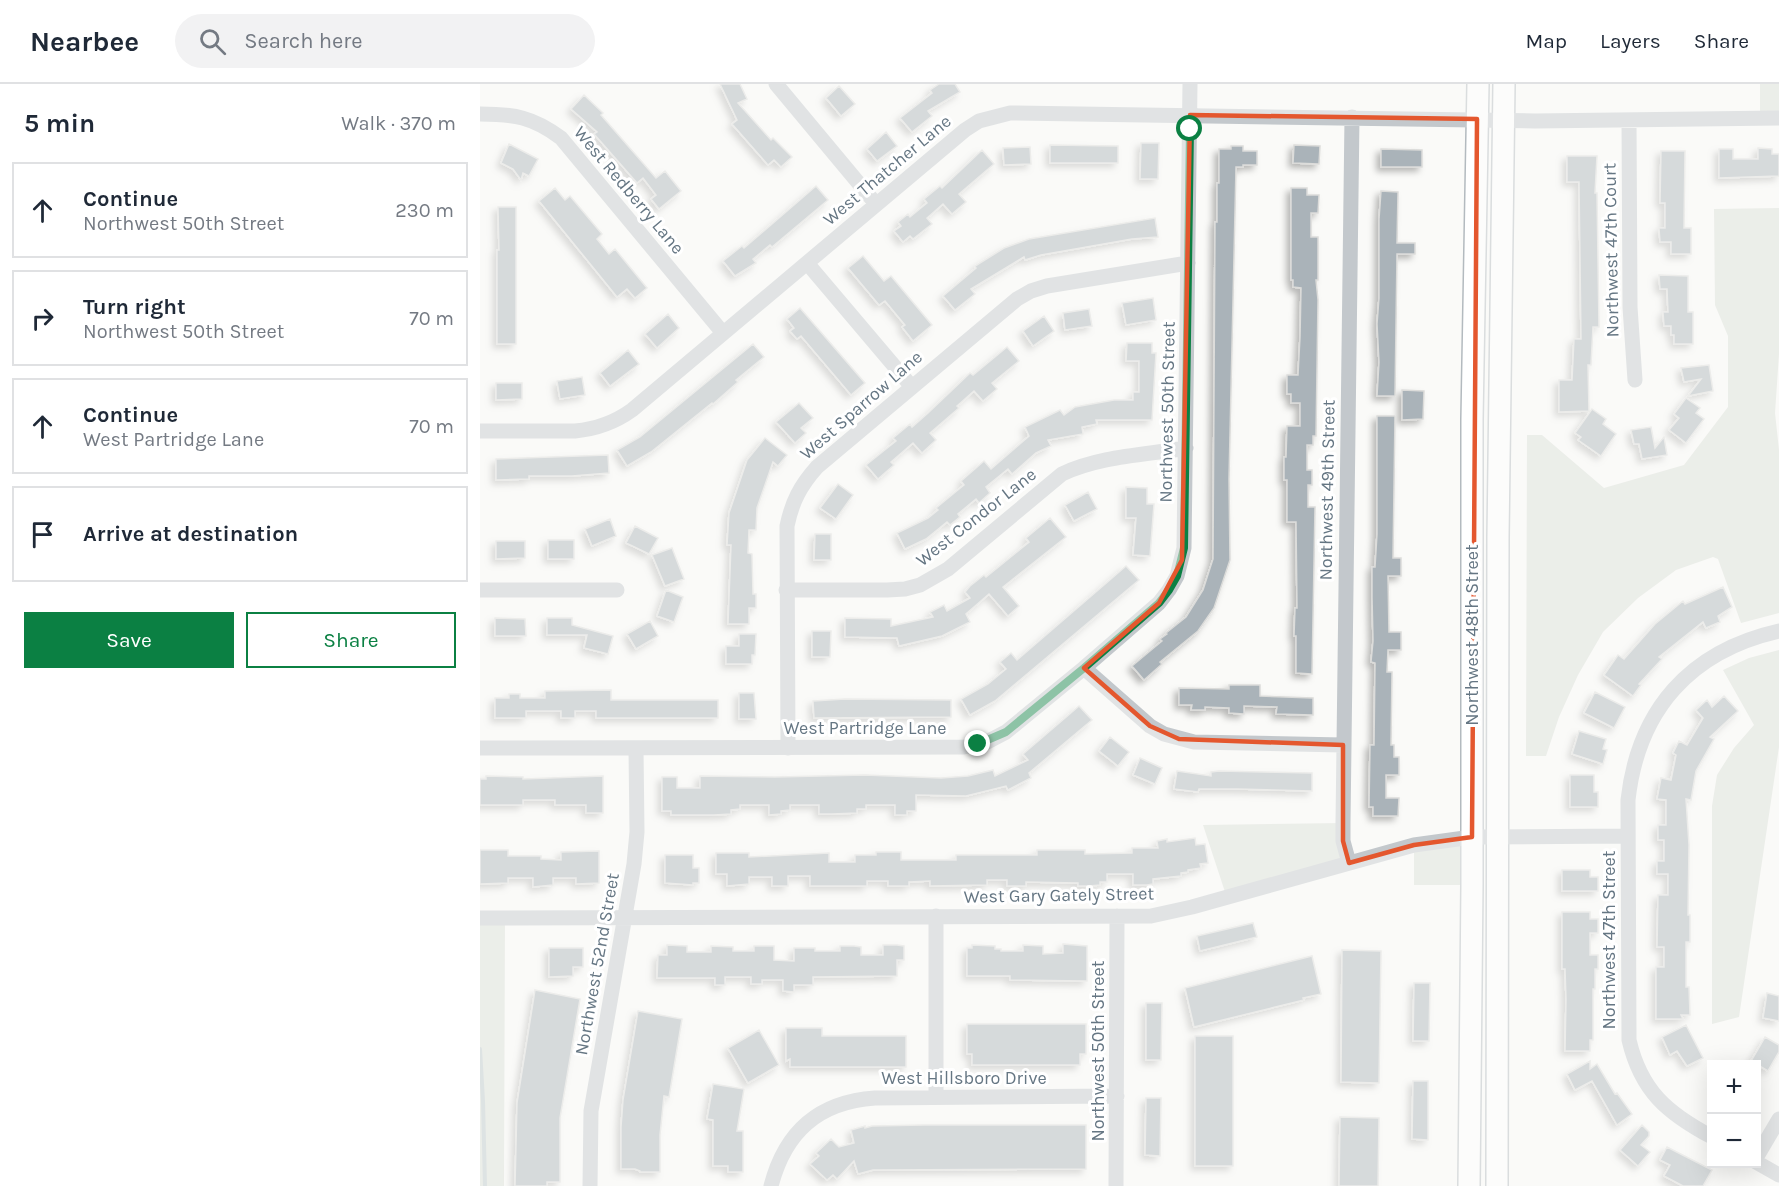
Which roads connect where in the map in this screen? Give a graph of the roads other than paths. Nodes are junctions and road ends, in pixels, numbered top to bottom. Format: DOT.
graph roads {
  1 [pos="776,84"];
  2 [pos="1190,84"];
  3 [pos="1478,84"];
  4 [pos="1504,84"];
  5 [pos="480,114"];
  6 [pos="1190,115"];
  7 [pos="1352,117"];
  8 [pos="1779,118"];
  9 [pos="1477,119"];
  10 [pos="1504,119"];
  11 [pos="1629,120"];
  12 [pos="876,204"];
  13 [pos="807,263"];
  14 [pos="1188,263"];
  15 [pos="723,333"];
  16 [pos="1635,380"];
  17 [pos="912,387"];
  18 [pos="480,431"];
  19 [pos="1186,448"];
  20 [pos="480,590"];
  21 [pos="617,590"];
  22 [pos="786,590"];
  23 [pos="1779,631"];
  24 [pos="1084,668"];
  25 [pos="1343,745"];
  26 [pos="480,748"];
  27 [pos="788,748"];
  28 [pos="636,749"];
  29 [pos="1628,836"];
  30 [pos="1472,837"];
  31 [pos="1499,837"];
  32 [pos="1349,863"];
  33 [pos="936,916"];
  34 [pos="1118,916"];
  35 [pos="625,917"];
  36 [pos="480,918"];
  37 [pos="1117,1096"];
  38 [pos="936,1097"];
  39 [pos="1779,1119"];
  40 [pos="1707,1134"];
  41 [pos="1761,1151"];
  42 [pos="1761,1163"];
  43 [pos="1779,1175"];
  44 [pos="590,1186"];
  45 [pos="771,1186"];
  46 [pos="1116,1186"];
  47 [pos="1469,1186"];
  48 [pos="1497,1186"];
  1 -- 12 [label="street"];
  2 -- 6 [label="street"];
  3 -- 9 [label="main road, Northwest 48th Street"];
  4 -- 10 [label="main road, Northwest 48th Street"];
  5 -- 15 [label="street, West Redberry Lane"];
  6 -- 7 [label="street, West Thatcher Lane"];
  6 -- 12 [label="street, West Thatcher Lane"];
  6 -- 14 [label="street, Northwest 50th Street"];
  7 -- 9 [label="street, West Thatcher Lane"];
  7 -- 25 [label="street, Northwest 49th Street"];
  8 -- 11 [label="street, West Thatcher Lane"];
  9 -- 10 [label="street, West Thatcher Lane"];
  9 -- 30 [label="main road, Northwest 48th Street"];
  10 -- 11 [label="street, West Thatcher Lane"];
  10 -- 31 [label="main road, Northwest 48th Street"];
  11 -- 16 [label="street, Northwest 47th Court"];
  12 -- 13 [label="street, West Thatcher Lane"];
  13 -- 15 [label="street, West Thatcher Lane"];
  13 -- 17 [label="street"];
  14 -- 17 [label="street, West Sparrow Lane"];
  14 -- 19 [label="street, Northwest 50th Street"];
  15 -- 18 [label="street, West Thatcher Lane"];
  17 -- 22 [label="street, West Sparrow Lane"];
  19 -- 22 [label="street, West Condor Lane"];
  19 -- 24 [label="street, Northwest 50th Street"];
  20 -- 21 [label="street"];
  22 -- 27 [label="street, West Sparrow Lane"];
  23 -- 29 [label="street, Northwest 47th Street"];
  24 -- 25 [label="street"];
  24 -- 27 [label="street, West Partridge Lane"];
  25 -- 32 [label="street, Northwest 49th Street"];
  26 -- 28 [label="street, West Partridge Lane"];
  27 -- 28 [label="street, West Partridge Lane"];
  28 -- 35 [label="street, Northwest 52nd Street"];
  29 -- 31 [label="street, West Gary Gately Street"];
  29 -- 40 [label="street, Northwest 47th Street"];
  30 -- 31 [label="street, West Gary Gately Street"];
  30 -- 32 [label="street, West Gary Gately Street"];
  30 -- 47 [label="main road, Northwest 48th Street"];
  31 -- 48 [label="main road, Northwest 48th Street"];
  32 -- 34 [label="street, West Gary Gately Street"];
  33 -- 34 [label="street, West Gary Gately Street"];
  33 -- 35 [label="street, West Gary Gately Street"];
  33 -- 38 [label="street"];
  34 -- 37 [label="street, Northwest 50th Street"];
  35 -- 36 [label="street, West Gary Gately Street"];
  35 -- 44 [label="street, Northwest 52nd Street"];
  37 -- 38 [label="street, West Hillsboro Drive"];
  37 -- 46 [label="street, Northwest 50th Street"];
  38 -- 45 [label="street, West Hillsboro Drive"];
  39 -- 41 [label="street"];
  42 -- 43 [label="street"];
}
